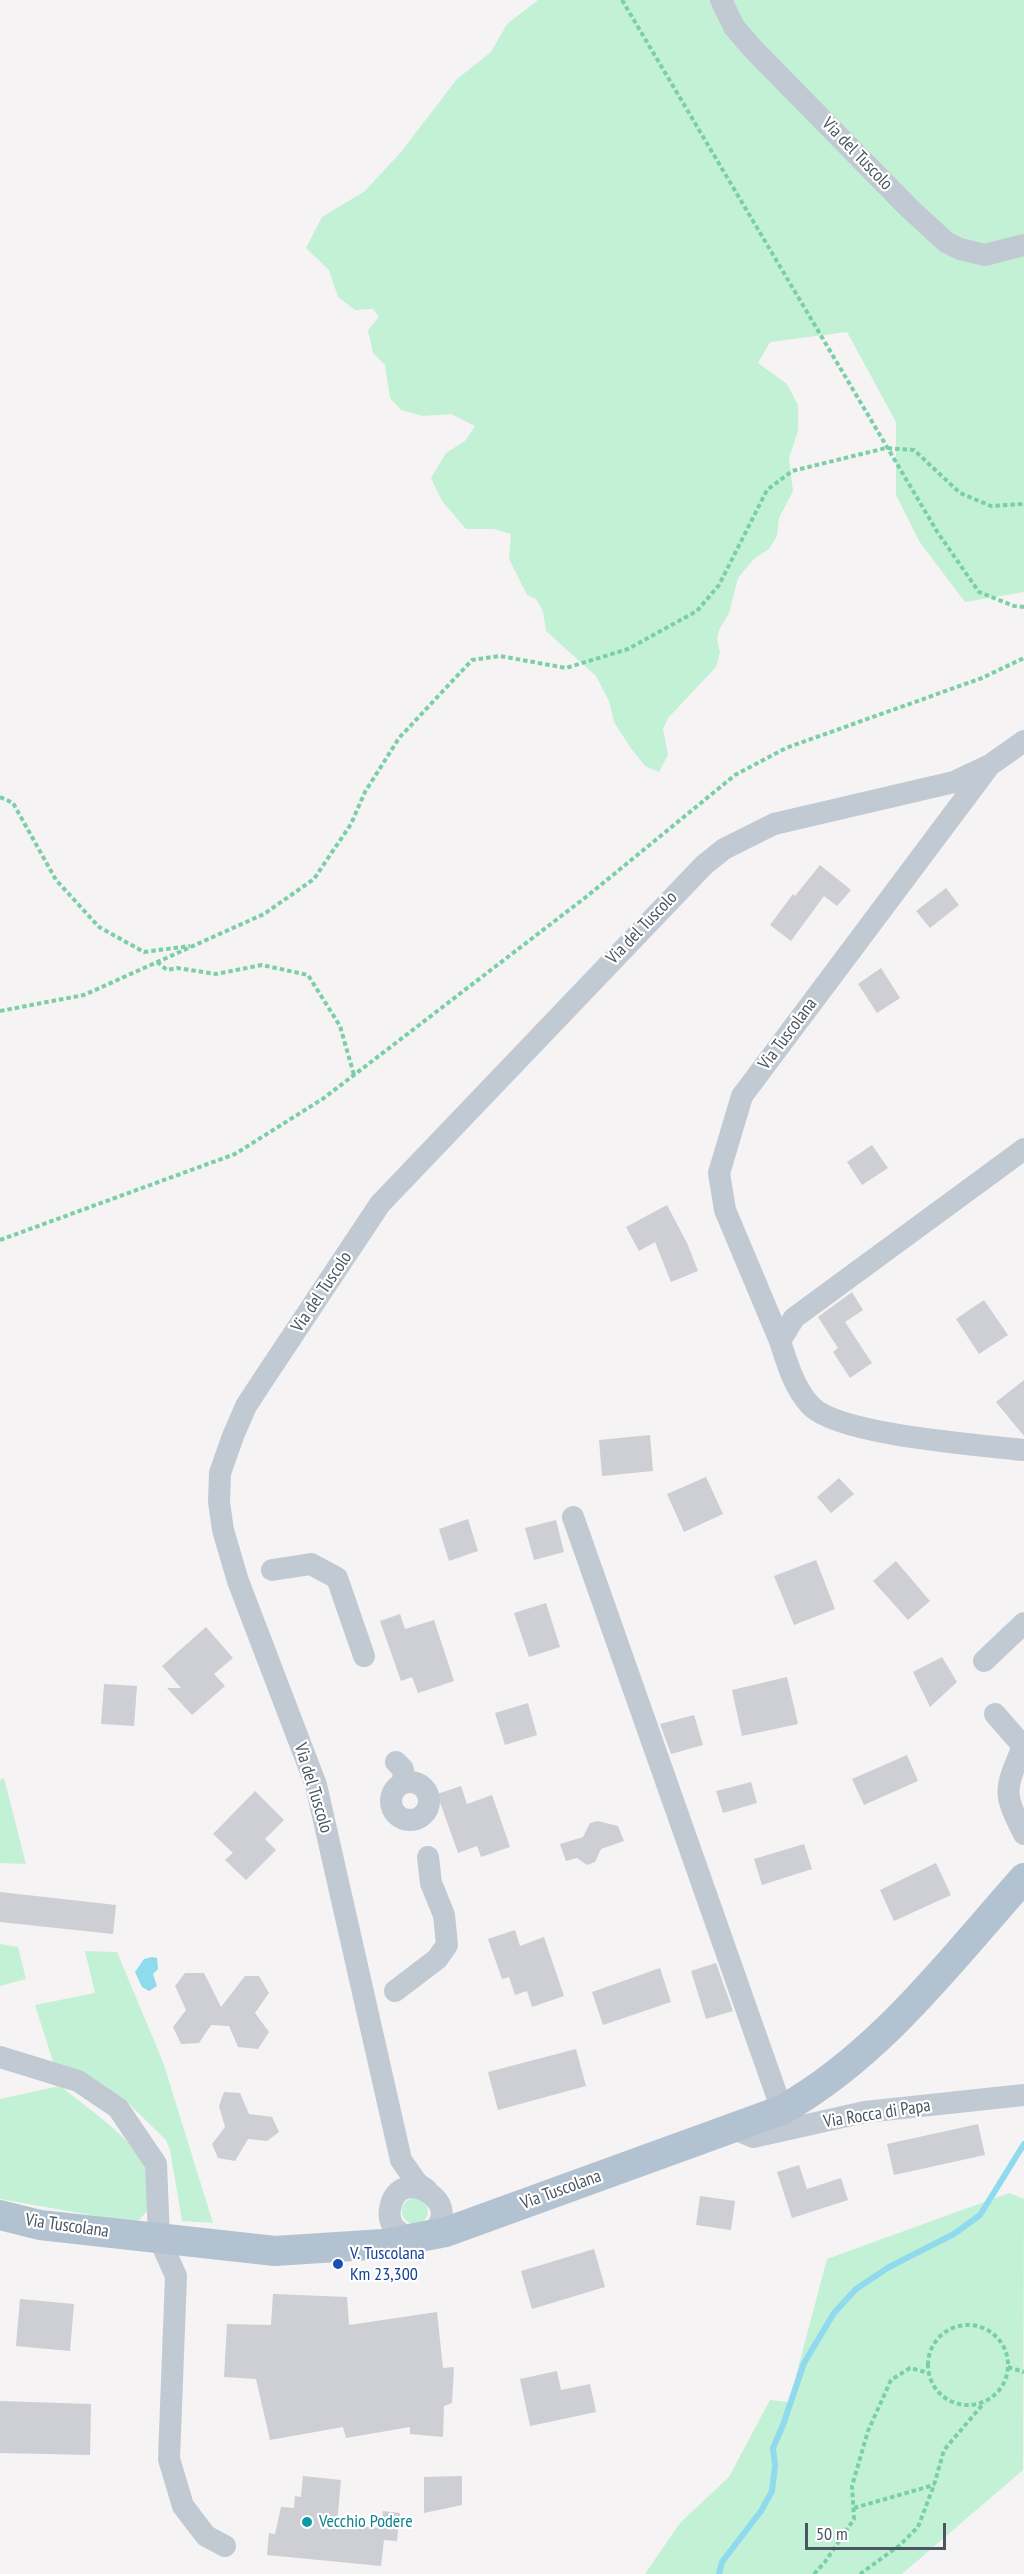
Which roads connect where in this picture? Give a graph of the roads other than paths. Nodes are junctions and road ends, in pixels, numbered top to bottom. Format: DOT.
graph roads {
  1 [pos="721,0"];
  2 [pos="1024,245"];
  3 [pos="1024,741"];
  4 [pos="990,765"];
  5 [pos="1024,1149"];
  6 [pos="780,1341"];
  7 [pos="1024,1450"];
  8 [pos="573,1517"];
  9 [pos="272,1570"];
  10 [pos="1024,1623"];
  11 [pos="364,1656"];
  12 [pos="984,1661"];
  13 [pos="995,1714"];
  14 [pos="1023,1746"];
  15 [pos="1024,1834"];
  16 [pos="428,1857"];
  17 [pos="1024,1878"];
  18 [pos="395,1991"];
  19 [pos="0,2057"];
  20 [pos="1024,2095"];
  21 [pos="782,2110"];
  22 [pos="732,2128"];
  23 [pos="401,2160"];
  24 [pos="431,2193"];
  25 [pos="391,2203"];
  26 [pos="0,2215"];
  27 [pos="486,2218"];
  28 [pos="159,2238"];
  29 [pos="421,2238"];
  30 [pos="360,2246"];
  31 [pos="225,2546"];
  1 -- 2 [label="street, Via del Tuscolo"];
  3 -- 4 [label="street, Via del Tuscolo"];
  4 -- 6 [label="street, Via Tuscolana"];
  4 -- 23 [label="street, Via del Tuscolo"];
  5 -- 6 [label="street"];
  6 -- 7 [label="street, Via Tuscolana"];
  8 -- 21 [label="street"];
  9 -- 11 [label="street"];
  10 -- 12 [label="street"];
  13 -- 14 [label="street"];
  14 -- 15 [label="street"];
  16 -- 18 [label="street"];
  17 -- 21 [label="main road, Via Tuscolana"];
  19 -- 28 [label="street"];
  20 -- 22 [label="street, Via Rocca di Papa"];
  21 -- 22 [label="main road, Via Tuscolana"];
  22 -- 27 [label="main road, Via Tuscolana"];
  23 -- 24 [label="street"];
  23 -- 25 [label="street"];
  24 -- 25 [label="street"];
  24 -- 27 [label="street"];
  24 -- 29 [label="street"];
  25 -- 29 [label="street"];
  25 -- 30 [label="street"];
  26 -- 28 [label="main road, Via Tuscolana"];
  27 -- 29 [label="main road, Via Tuscolana"];
  28 -- 30 [label="main road, Via Tuscolana"];
  28 -- 31 [label="street"];
  29 -- 30 [label="main road, Via Tuscolana"];
}
